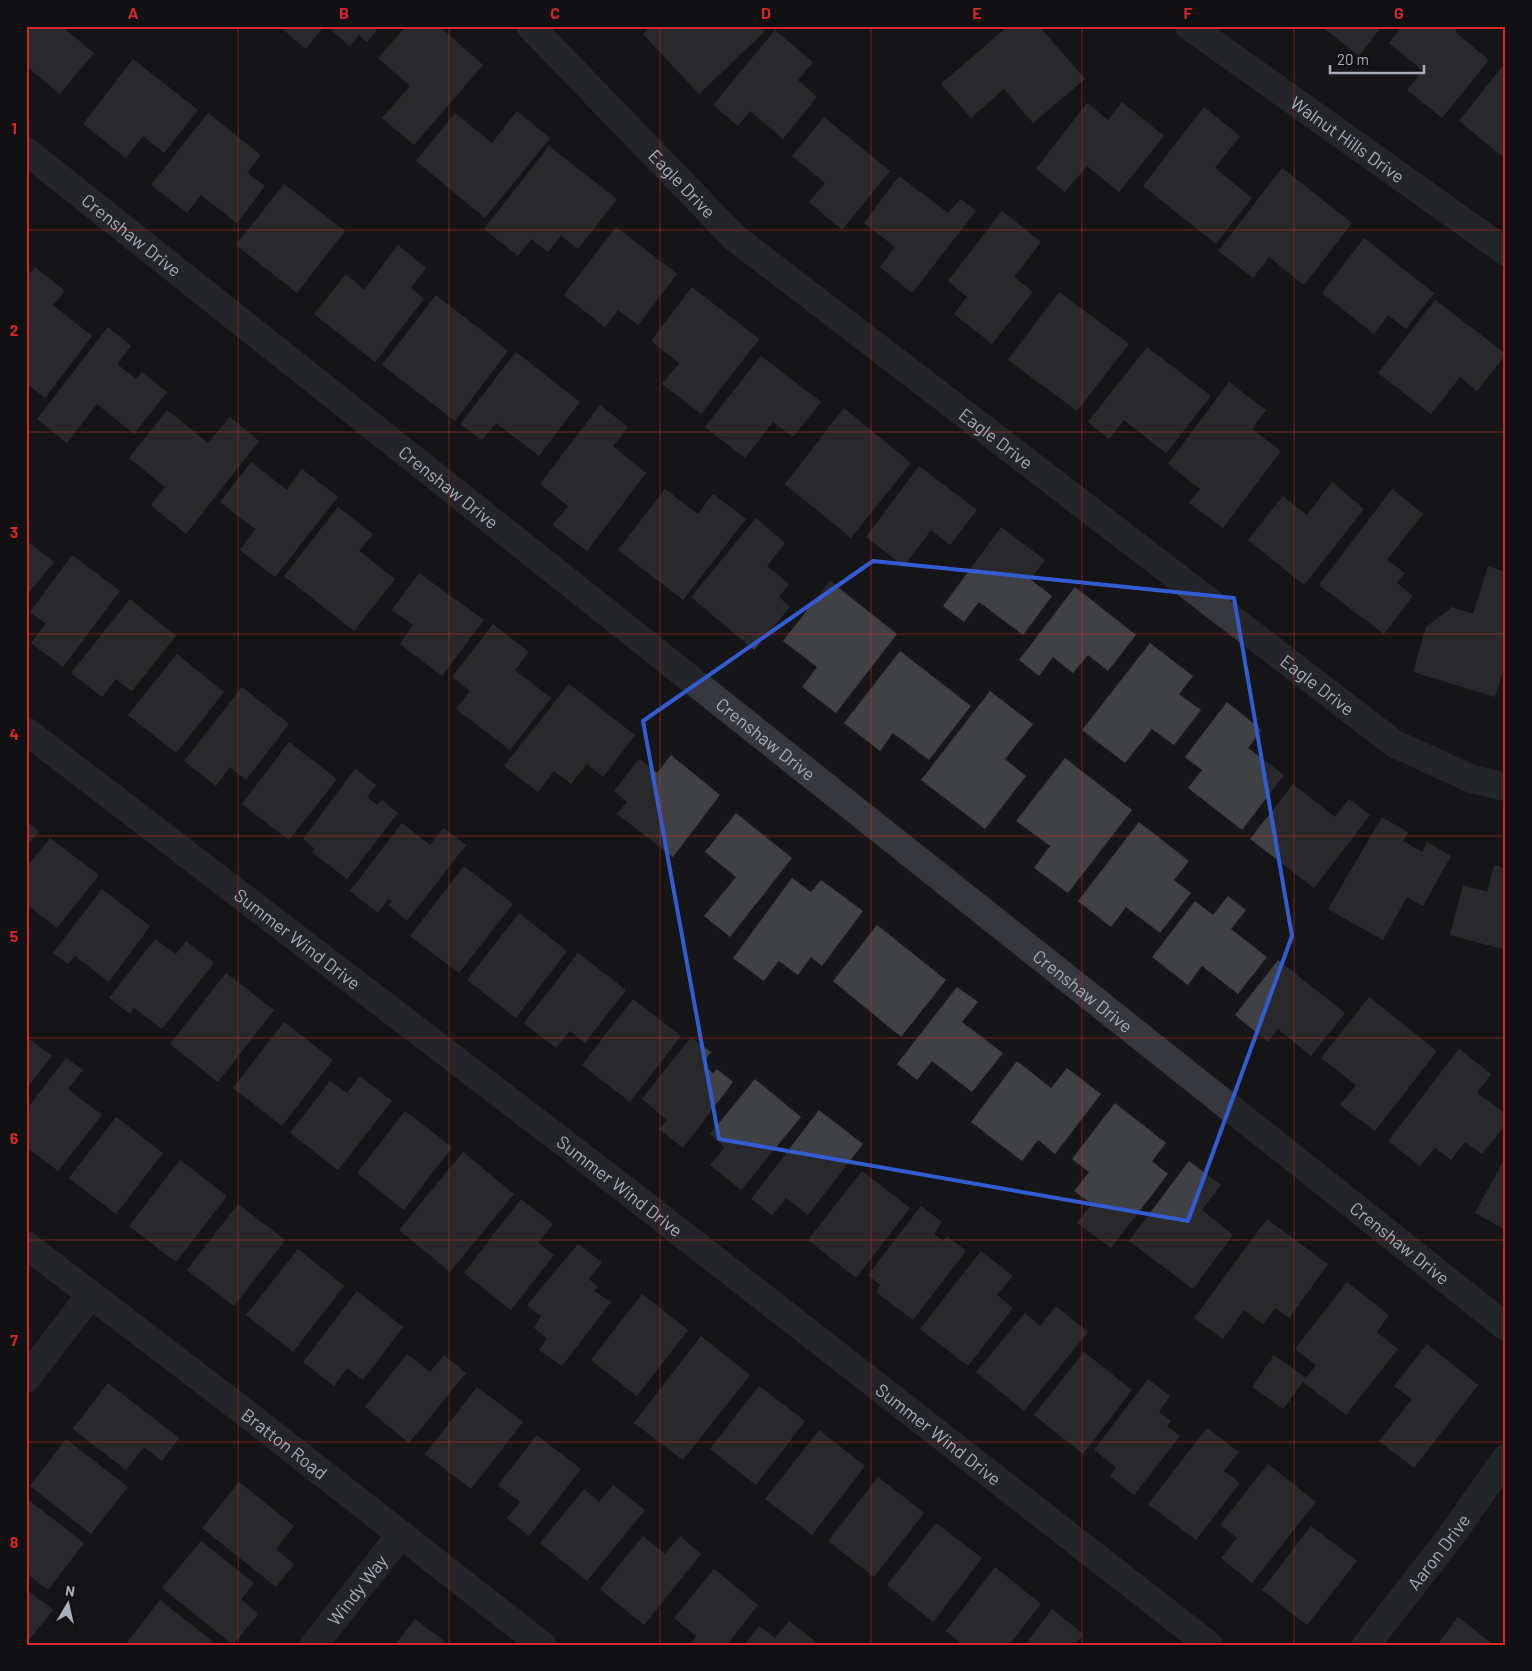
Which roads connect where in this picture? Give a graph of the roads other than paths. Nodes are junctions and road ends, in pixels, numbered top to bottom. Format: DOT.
graph roads {
  1 [pos="530,26"];
  2 [pos="1188,26"];
  3 [pos="26,151"];
  4 [pos="1506,252"];
  5 [pos="26,731"];
  6 [pos="1506,787"];
  7 [pos="26,1245"];
  8 [pos="91,1294"];
  9 [pos="1506,1327"];
  10 [pos="26,1379"];
  11 [pos="1506,1458"];
  12 [pos="401,1534"];
  13 [pos="314,1645"];
  14 [pos="542,1645"];
  15 [pos="1210,1645"];
  16 [pos="1366,1645"];
  1 -- 6 [label="street, Eagle Drive"];
  2 -- 4 [label="street, Walnut Hills Drive"];
  3 -- 9 [label="street, Crenshaw Drive"];
  5 -- 15 [label="street, Summer Wind Drive"];
  7 -- 8 [label="street, Bratton Road"];
  8 -- 10 [label="street"];
  8 -- 12 [label="street, Bratton Road"];
  11 -- 16 [label="street, Aaron Drive"];
  12 -- 13 [label="street, Windy Way"];
  12 -- 14 [label="street, Bratton Road"];
}
